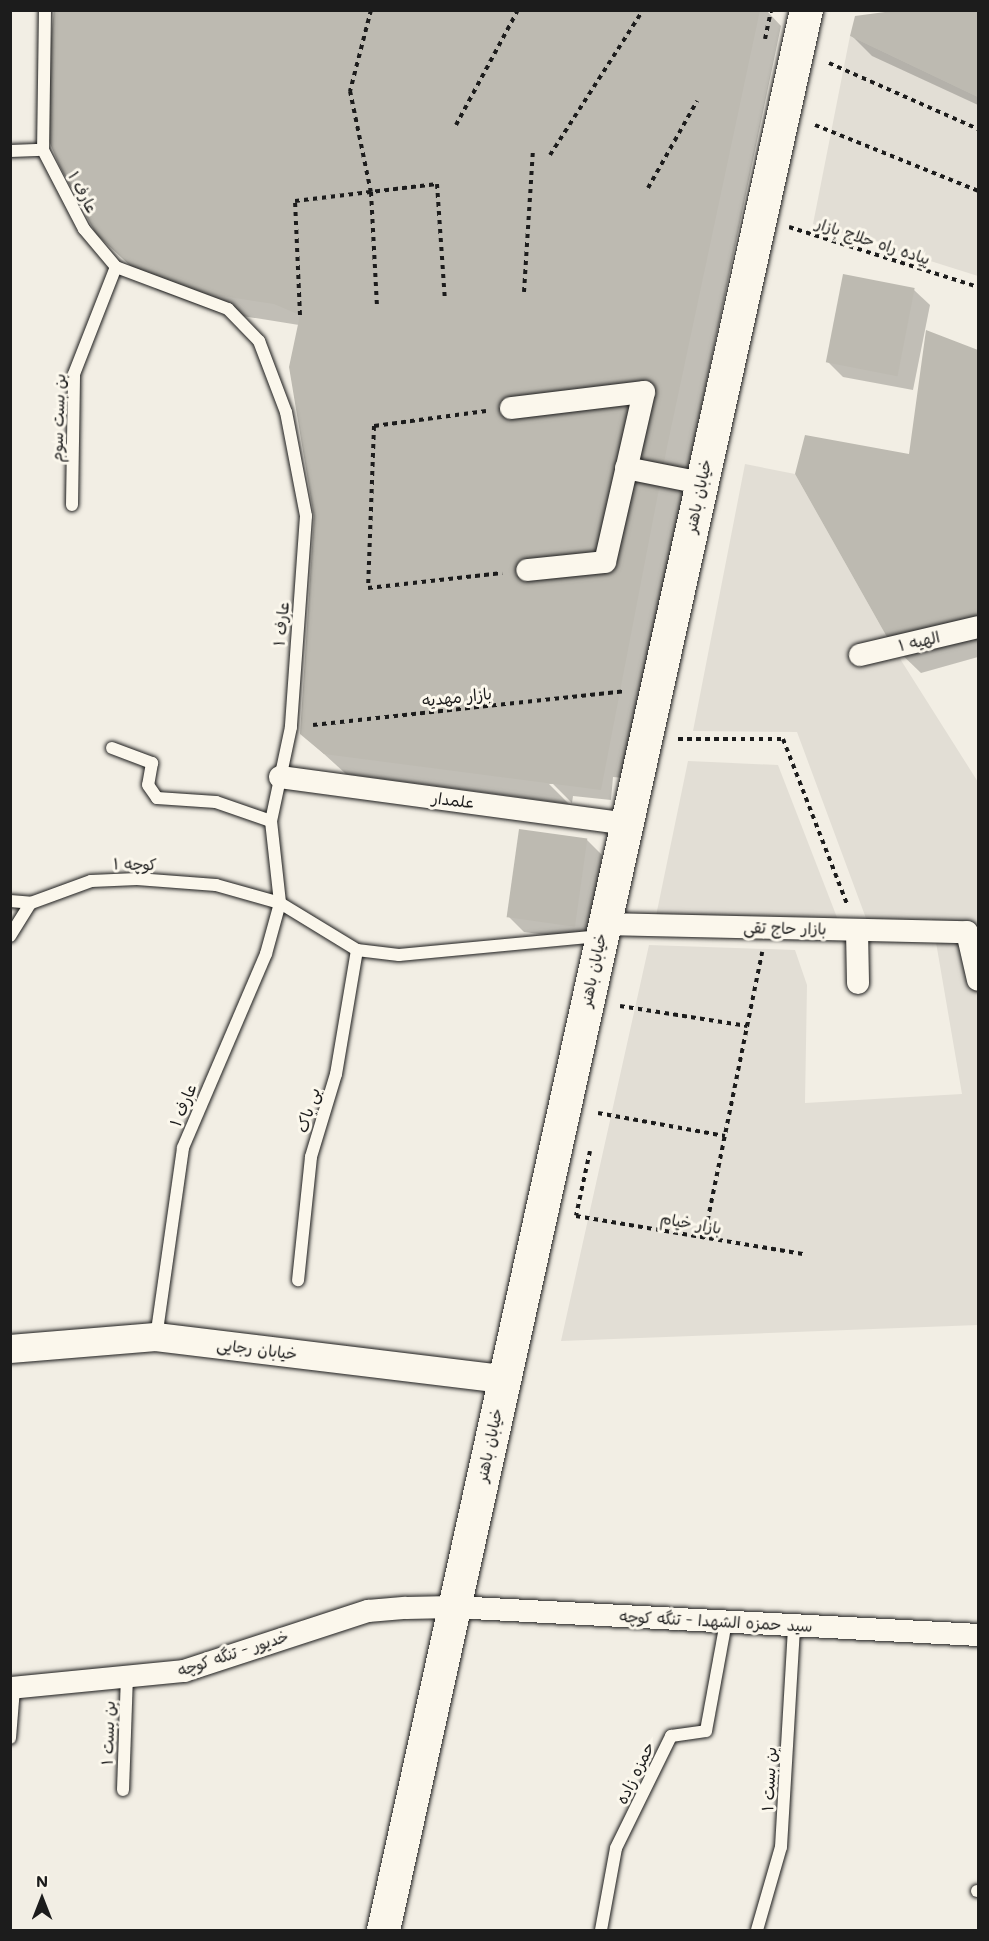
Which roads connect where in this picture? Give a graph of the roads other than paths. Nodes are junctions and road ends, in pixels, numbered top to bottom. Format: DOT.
graph roads {
  1 [pos="45,10"];
  2 [pos="806,10"];
  3 [pos="43,150"];
  4 [pos="10,151"];
  5 [pos="116,267"];
  6 [pos="511,408"];
  7 [pos="626,468"];
  8 [pos="701,483"];
  9 [pos="72,505"];
  10 [pos="527,570"];
  11 [pos="978,627"];
  12 [pos="860,655"];
  13 [pos="112,748"];
  14 [pos="280,777"];
  15 [pos="271,821"];
  16 [pos="626,824"];
  17 [pos="10,901"];
  18 [pos="31,903"];
  19 [pos="280,903"];
  20 [pos="602,930"];
  21 [pos="857,930"];
  22 [pos="10,936"];
  23 [pos="357,950"];
  24 [pos="978,980"];
  25 [pos="858,983"];
  26 [pos="298,1280"];
  27 [pos="156,1337"];
  28 [pos="10,1349"];
  29 [pos="503,1379"];
  30 [pos="453,1607"];
  31 [pos="726,1622"];
  32 [pos="794,1625"];
  33 [pos="978,1635"];
  34 [pos="127,1677"];
  35 [pos="12,1688"];
  36 [pos="10,1738"];
  37 [pos="123,1790"];
  38 [pos="383,1930"];
  39 [pos="601,1930"];
  40 [pos="757,1930"];
  1 -- 3 [label="lane, عارف ۱"];
  2 -- 8 [label="main road, خیابان باهنر"];
  3 -- 4 [label="lane"];
  3 -- 5 [label="lane, عارف ۱"];
  5 -- 9 [label="lane, بن بست سوم"];
  5 -- 14 [label="lane, عارف ۱"];
  6 -- 7 [label="street"];
  7 -- 8 [label="street"];
  7 -- 10 [label="street"];
  8 -- 16 [label="main road, خیابان باهنر"];
  11 -- 12 [label="street, الهیه ۱"];
  13 -- 15 [label="lane"];
  14 -- 15 [label="lane, عارف ۱"];
  14 -- 16 [label="street, علمدار"];
  15 -- 19 [label="lane, عارف ۱"];
  16 -- 20 [label="main road, خیابان باهنر"];
  17 -- 18 [label="lane"];
  18 -- 19 [label="lane, کوچه ۱"];
  18 -- 22 [label="lane"];
  19 -- 23 [label="lane"];
  19 -- 27 [label="lane, عارف ۱"];
  20 -- 21 [label="street, بازار حاج تقی"];
  20 -- 23 [label="lane"];
  20 -- 29 [label="main road, خیابان باهنر"];
  21 -- 24 [label="street, بازار حاج تقی"];
  21 -- 25 [label="street"];
  23 -- 26 [label="lane, بی باک"];
  27 -- 28 [label="street, خیابان رجایی"];
  27 -- 29 [label="street, خیابان رجایی"];
  29 -- 30 [label="main road, خیابان باهنر"];
  30 -- 31 [label="street, سید حمزه الشهدا - تنگه کوچه"];
  30 -- 34 [label="street, خدیور - تنگه کوچه"];
  30 -- 38 [label="main road, خیابان باهنر"];
  31 -- 32 [label="street, سید حمزه الشهدا - تنگه کوچه"];
  31 -- 39 [label="lane, حمزه زاده"];
  32 -- 33 [label="street, سید حمزه الشهدا - تنگه کوچه"];
  32 -- 40 [label="lane, بن بست ۱"];
  34 -- 35 [label="street, خدیور - تنگه کوچه"];
  34 -- 37 [label="lane, بن بست ۱"];
  35 -- 36 [label="lane"];
}
